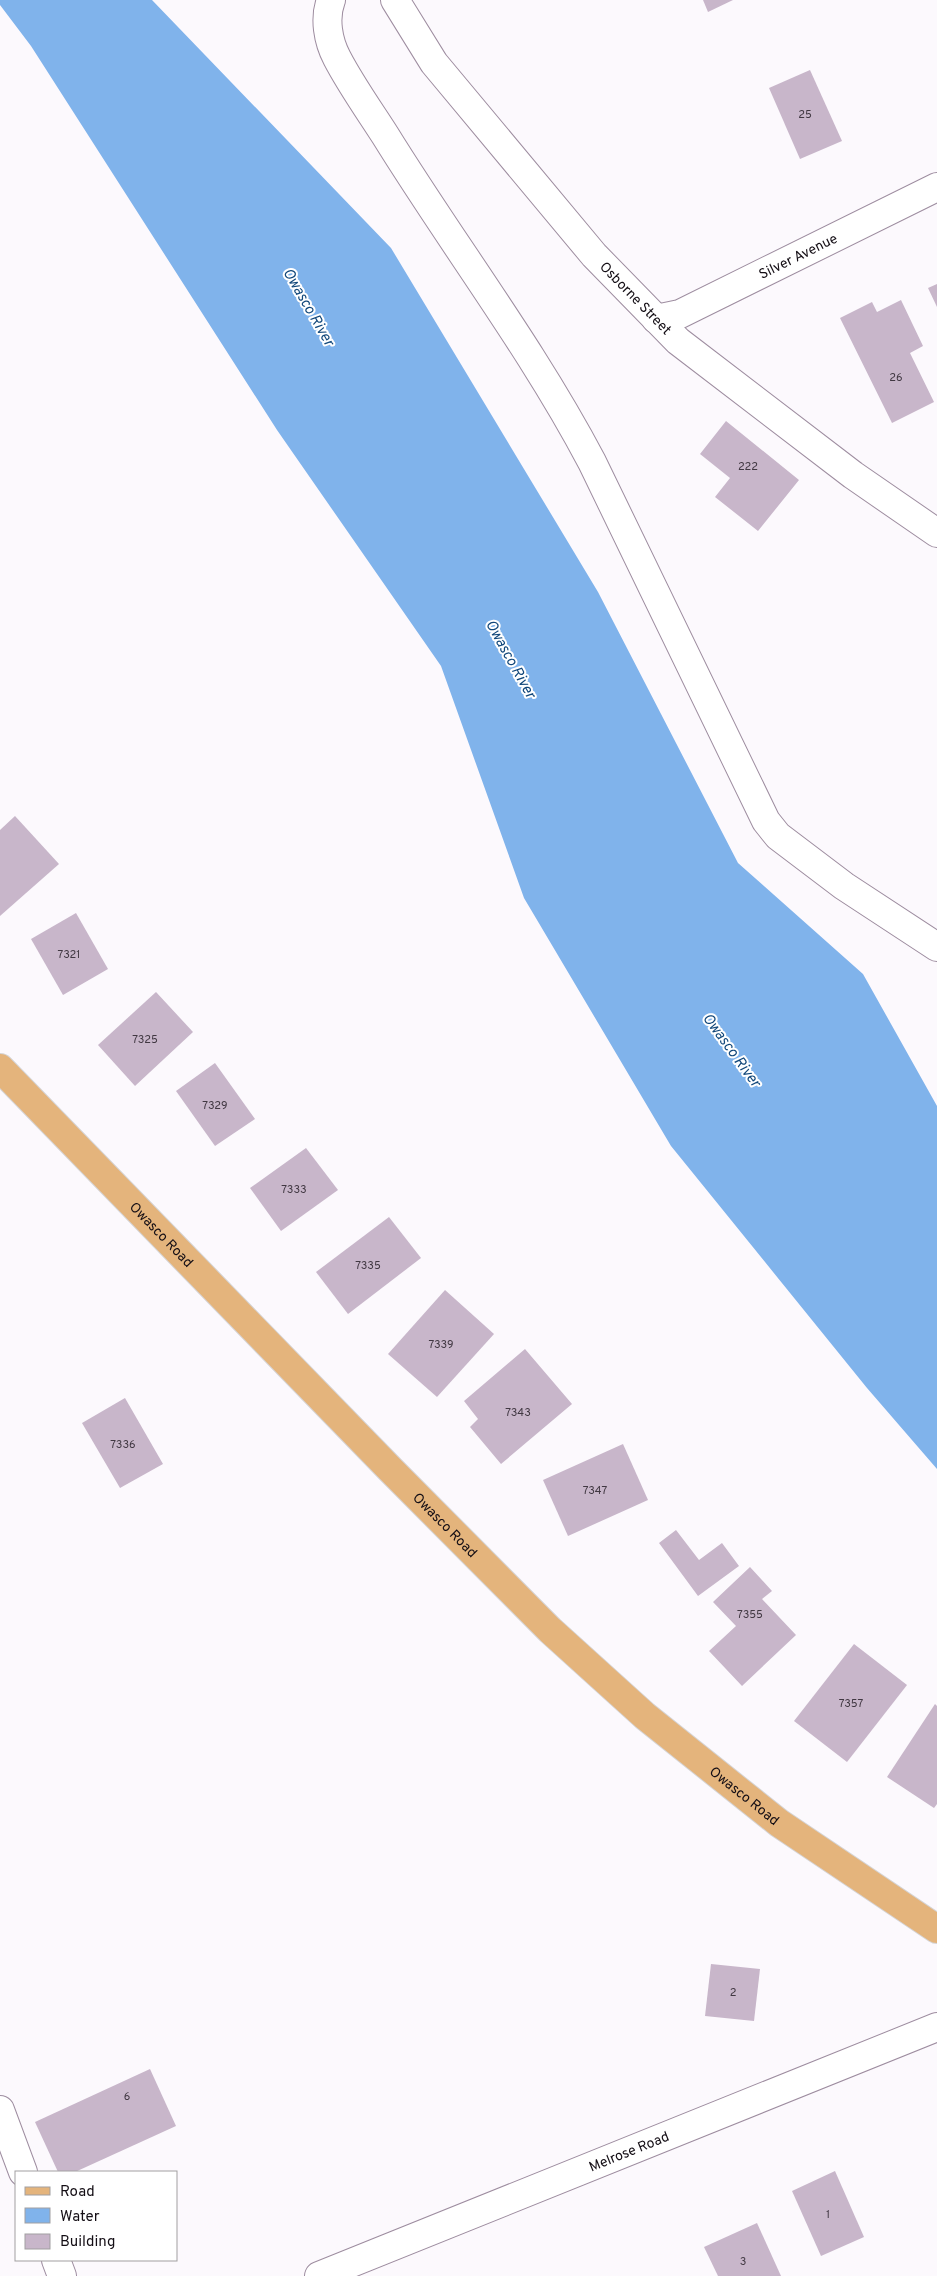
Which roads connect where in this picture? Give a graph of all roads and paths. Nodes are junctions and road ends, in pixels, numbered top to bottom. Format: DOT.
graph roads {
  1 [pos="331,0"];
  2 [pos="395,0"];
  3 [pos="937,187"];
  4 [pos="656,319"];
  5 [pos="937,534"];
  6 [pos="937,947"];
  7 [pos="0,1068"];
  8 [pos="937,1929"];
  9 [pos="937,2027"];
  10 [pos="0,2110"];
  11 [pos="23,2171"];
  12 [pos="56,2261"];
  13 [pos="62,2276"];
  14 [pos="319,2276"];
  1 -- 6 [label="street"];
  2 -- 4 [label="street, Osborne Street"];
  3 -- 4 [label="street, Silver Avenue"];
  4 -- 5 [label="street, Osborne Street"];
  7 -- 8 [label="main road, Owasco Road"];
  9 -- 14 [label="street, Melrose Road"];
  10 -- 11 [label="street"];
  12 -- 13 [label="street"];
}
